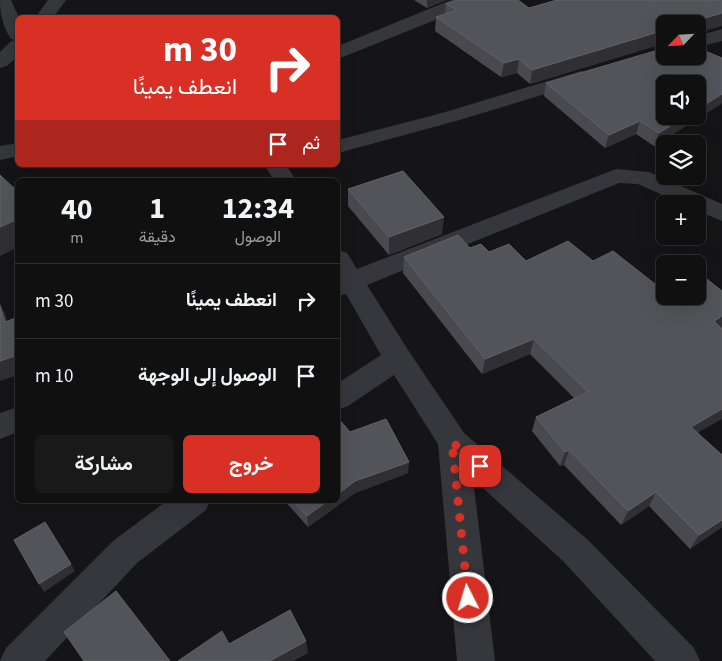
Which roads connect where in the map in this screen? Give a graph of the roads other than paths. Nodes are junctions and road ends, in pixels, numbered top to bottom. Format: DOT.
graph roads {
  1 [pos="2,0"];
  2 [pos="460,0"];
  3 [pos="15,28"];
  4 [pos="722,35"];
  5 [pos="706,40"];
  6 [pos="15,48"];
  7 [pos="340,52"];
  8 [pos="0,62"];
  9 [pos="599,71"];
  10 [pos="340,146"];
  11 [pos="15,150"];
  12 [pos="0,153"];
  13 [pos="276,167"];
  14 [pos="284,178"];
  15 [pos="722,213"];
  16 [pos="342,276"];
  17 [pos="398,358"];
  18 [pos="340,397"];
  19 [pos="15,420"];
  20 [pos="0,426"];
  21 [pos="452,442"];
  22 [pos="190,503"];
  23 [pos="19,661"];
  24 [pos="476,661"];
  25 [pos="681,661"];
  1 -- 3 [label="street"];
  2 -- 7 [label="street"];
  4 -- 5 [label="street"];
  6 -- 8 [label="street"];
  9 -- 10 [label="street"];
  11 -- 12 [label="street"];
  13 -- 14 [label="street"];
  15 -- 16 [label="street"];
  16 -- 17 [label="street"];
  17 -- 18 [label="street"];
  17 -- 21 [label="street"];
  19 -- 20 [label="street"];
  21 -- 24 [label="street"];
  21 -- 25 [label="street"];
  22 -- 23 [label="street"];
}
